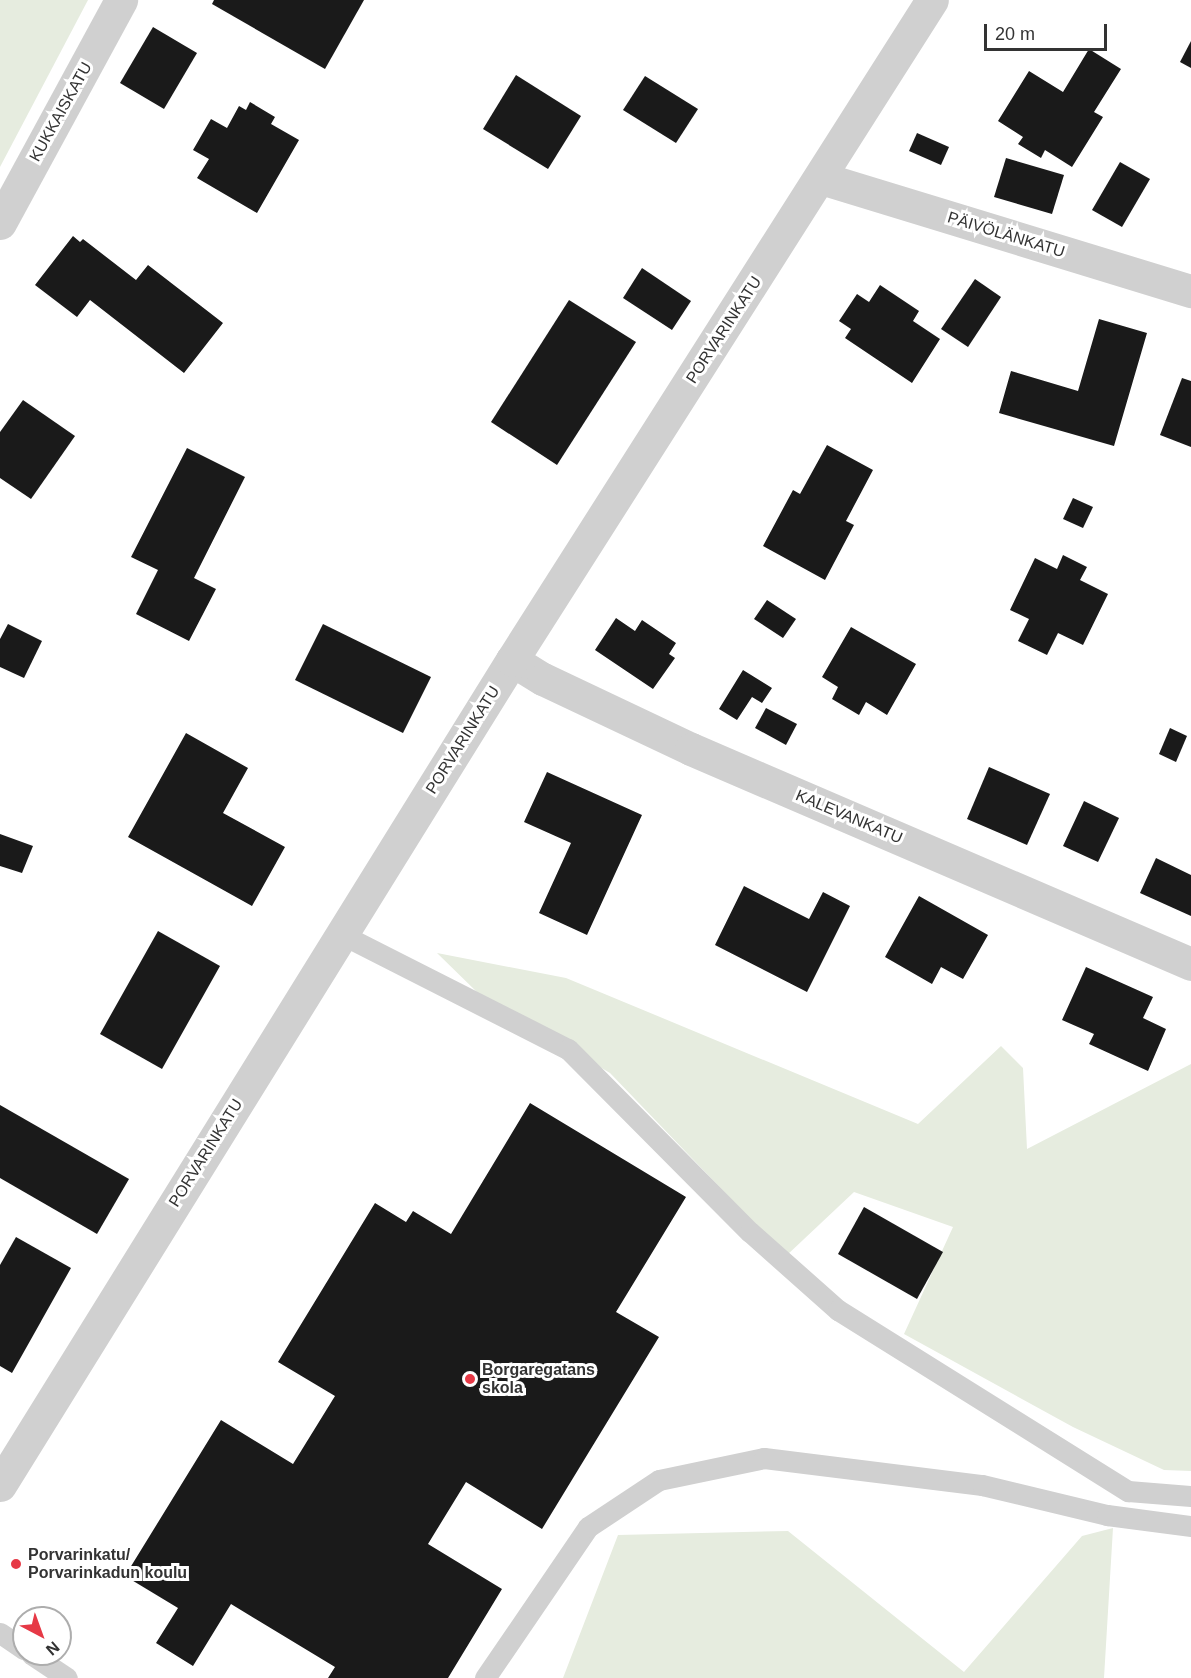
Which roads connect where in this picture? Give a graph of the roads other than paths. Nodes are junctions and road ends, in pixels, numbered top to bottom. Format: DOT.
graph roads {
  1 [pos="121,0"];
  2 [pos="932,0"];
  3 [pos="821,178"];
  4 [pos="0,223"];
  5 [pos="1191,291"];
  6 [pos="512,660"];
  7 [pos="343,935"];
  8 [pos="1191,964"];
  9 [pos="0,1485"];
  10 [pos="1191,1496"];
  11 [pos="1191,1526"];
  12 [pos="49,1666"];
  13 [pos="67,1678"];
  14 [pos="485,1678"];
  1 -- 4 [label="street, KUKKAISKATU"];
  2 -- 3 [label="street, PORVARINKATU"];
  3 -- 5 [label="street, PÄIVÖLÄNKATU"];
  3 -- 6 [label="street, PORVARINKATU"];
  6 -- 7 [label="street, PORVARINKATU"];
  6 -- 8 [label="street, KALEVANKATU"];
  7 -- 9 [label="street, PORVARINKATU"];
  7 -- 10 [label="lane"];
  11 -- 14 [label="lane"];
  12 -- 13 [label="lane"];
}
